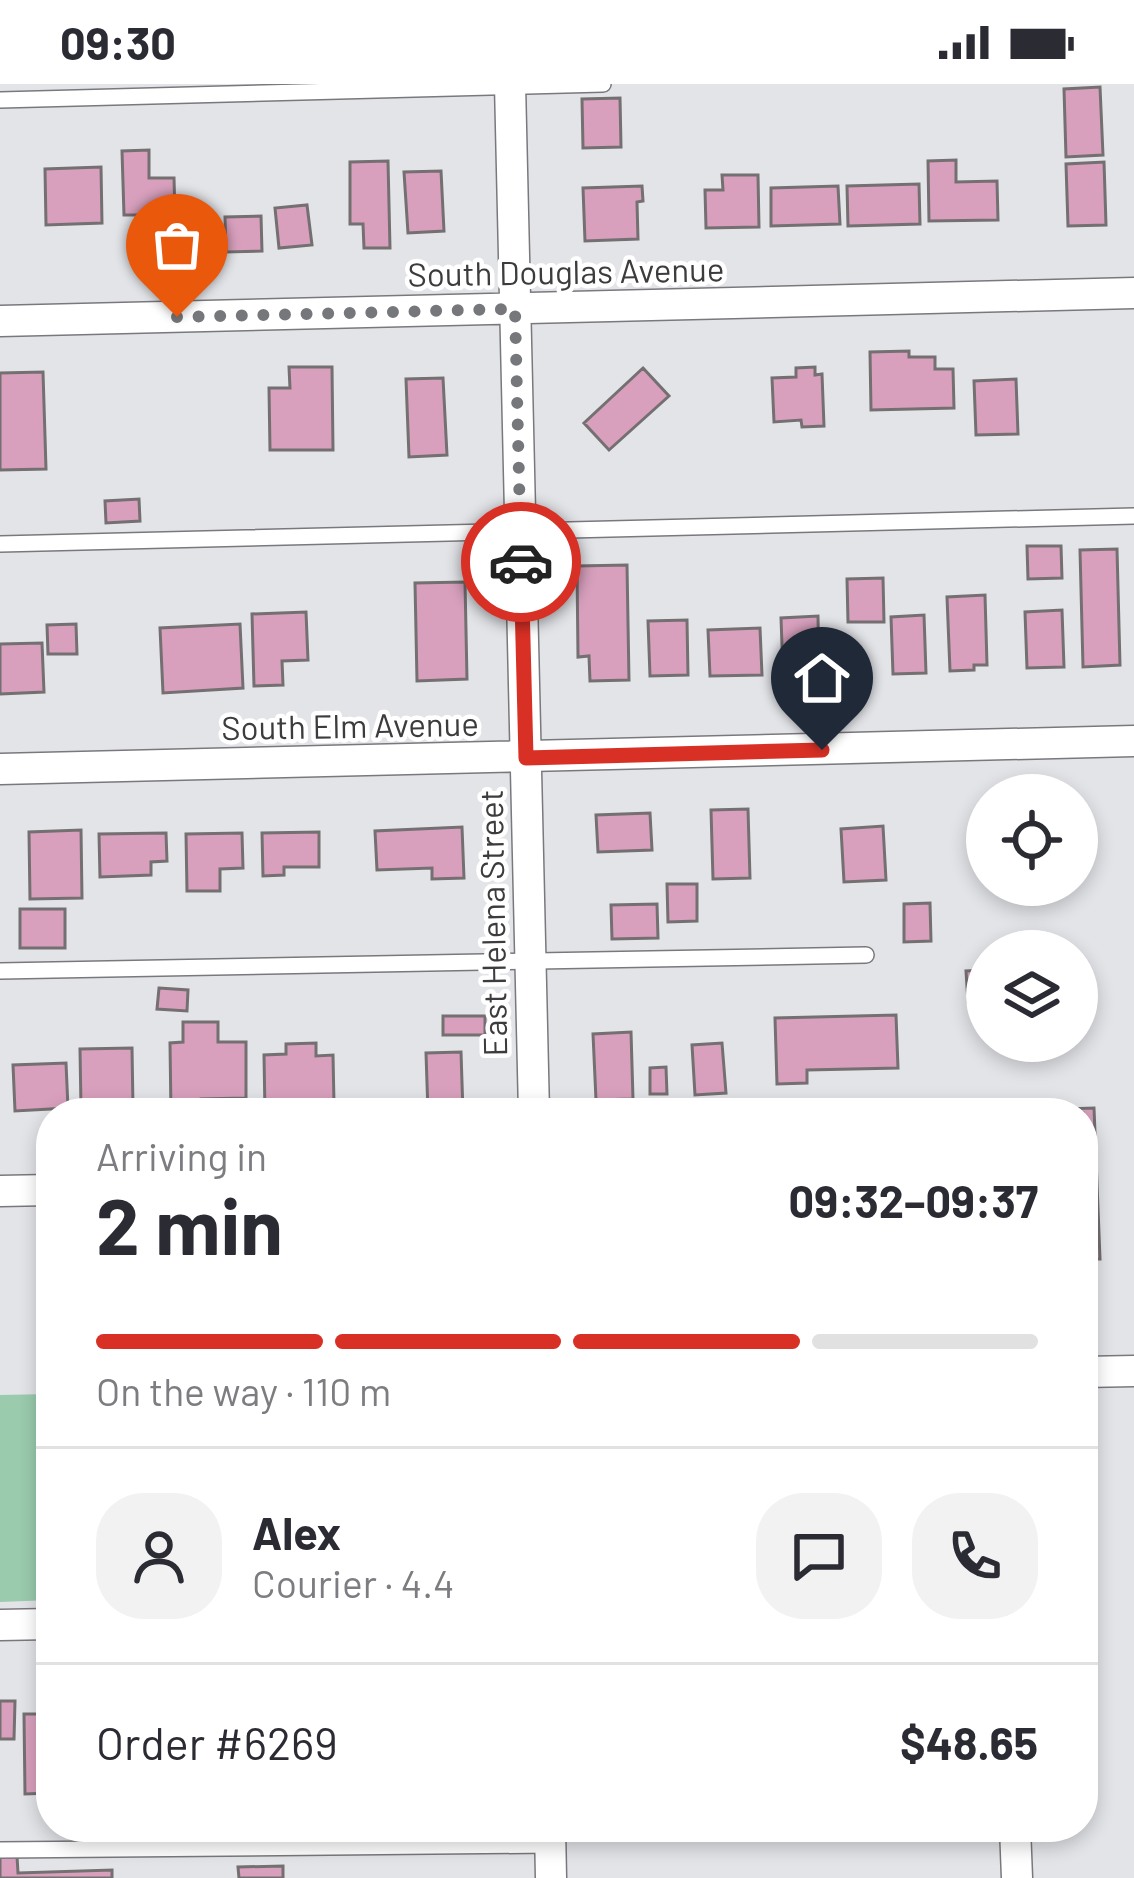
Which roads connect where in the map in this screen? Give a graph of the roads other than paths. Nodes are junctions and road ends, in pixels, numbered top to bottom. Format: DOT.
graph roads {
  1 [pos="603,84"];
  2 [pos="510,85"];
  3 [pos="0,100"];
  4 [pos="1134,293"];
  5 [pos="515,309"];
  6 [pos="0,321"];
  7 [pos="1134,516"];
  8 [pos="520,531"];
  9 [pos="0,544"];
  10 [pos="1134,741"];
  11 [pos="526,758"];
  12 [pos="0,770"];
  13 [pos="866,956"];
  14 [pos="530,962"];
  15 [pos="0,971"];
  16 [pos="534,1098"];
  17 [pos="36,1190"];
  18 [pos="0,1191"];
  19 [pos="1134,1371"];
  20 [pos="1098,1372"];
  21 [pos="36,1624"];
  22 [pos="0,1625"];
  23 [pos="314,1842"];
  24 [pos="550,1842"];
  25 [pos="1016,1842"];
  26 [pos="0,1850"];
  27 [pos="551,1878"];
  28 [pos="1016,1878"];
  1 -- 2 [label="lane"];
  2 -- 3 [label="lane"];
  2 -- 5 [label="street, East Helena Street"];
  4 -- 5 [label="street, South Douglas Avenue"];
  5 -- 6 [label="street, South Douglas Avenue"];
  5 -- 8 [label="street, East Helena Street"];
  7 -- 8 [label="lane"];
  8 -- 9 [label="lane"];
  8 -- 11 [label="street, East Helena Street"];
  10 -- 11 [label="street, South Elm Avenue"];
  11 -- 12 [label="street, South Elm Avenue"];
  11 -- 14 [label="street, East Helena Street"];
  13 -- 14 [label="lane"];
  14 -- 15 [label="lane"];
  14 -- 16 [label="street, East Helena Street"];
  17 -- 18 [label="street"];
  19 -- 20 [label="street"];
  21 -- 22 [label="street"];
  23 -- 26 [label="lane"];
  24 -- 27 [label="street"];
  25 -- 28 [label="street"];
}
